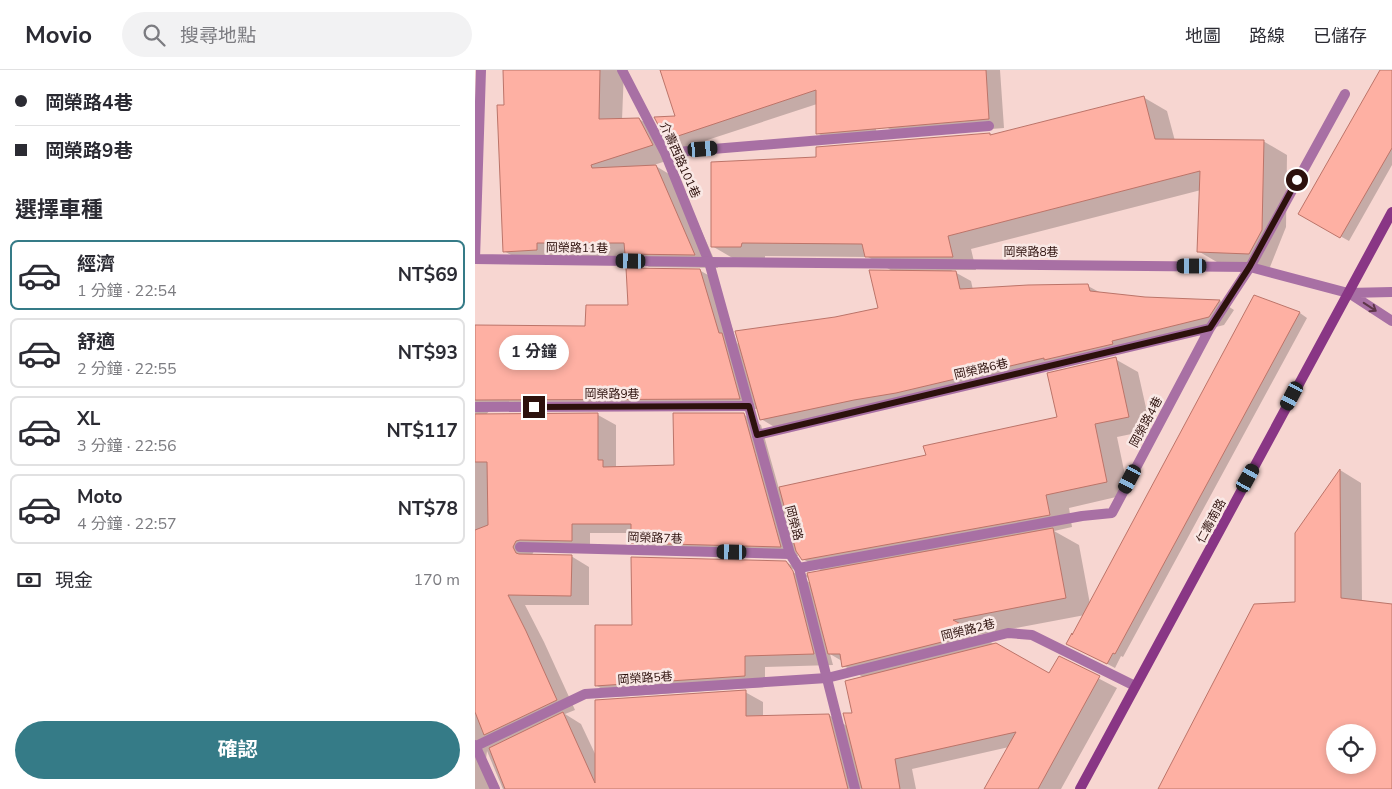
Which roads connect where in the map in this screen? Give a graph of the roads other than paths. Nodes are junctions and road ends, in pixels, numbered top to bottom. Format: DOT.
graph roads {
  1 [pos="481,70"];
  2 [pos="622,70"];
  3 [pos="1345,94"];
  4 [pos="989,126"];
  5 [pos="665,153"];
  6 [pos="1392,212"];
  7 [pos="475,259"];
  8 [pos="709,262"];
  9 [pos="1250,266"];
  10 [pos="1392,292"];
  11 [pos="1348,293"];
  12 [pos="1392,321"];
  13 [pos="1210,328"];
  14 [pos="749,406"];
  15 [pos="475,407"];
  16 [pos="757,435"];
  17 [pos="520,546"];
  18 [pos="790,554"];
  19 [pos="799,568"];
  20 [pos="827,678"];
  21 [pos="1135,686"];
  22 [pos="475,746"];
  23 [pos="495,789"];
  24 [pos="855,789"];
  25 [pos="1080,789"];
  1 -- 7 [label="street"];
  2 -- 5 [label="street, 介壽西路101巷"];
  3 -- 9 [label="street, 岡榮路4巷"];
  4 -- 5 [label="street"];
  5 -- 8 [label="street, 介壽西路101巷"];
  6 -- 11 [label="street, 仁壽南路"];
  7 -- 8 [label="street, 岡榮路11巷"];
  8 -- 9 [label="street, 岡榮路8巷"];
  8 -- 14 [label="street, 岡榮路"];
  9 -- 11 [label="street, 岡榮路8巷"];
  9 -- 13 [label="street, 岡榮路4巷"];
  10 -- 11 [label="street"];
  11 -- 12 [label="street, one-way"];
  11 -- 21 [label="street, 仁壽南路"];
  13 -- 16 [label="street, 岡榮路6巷"];
  13 -- 19 [label="street, 岡榮路4巷"];
  14 -- 15 [label="street, 岡榮路9巷"];
  14 -- 16 [label="street, 岡榮路"];
  16 -- 18 [label="street, 岡榮路"];
  17 -- 18 [label="street, 岡榮路7巷"];
  18 -- 19 [label="street, 岡榮路"];
  19 -- 20 [label="street, 岡榮路"];
  20 -- 21 [label="street, 岡榮路2巷"];
  20 -- 22 [label="street, 岡榮路5巷"];
  20 -- 24 [label="street, 岡榮路"];
  21 -- 25 [label="street, 仁壽南路"];
  22 -- 23 [label="street"];
}
